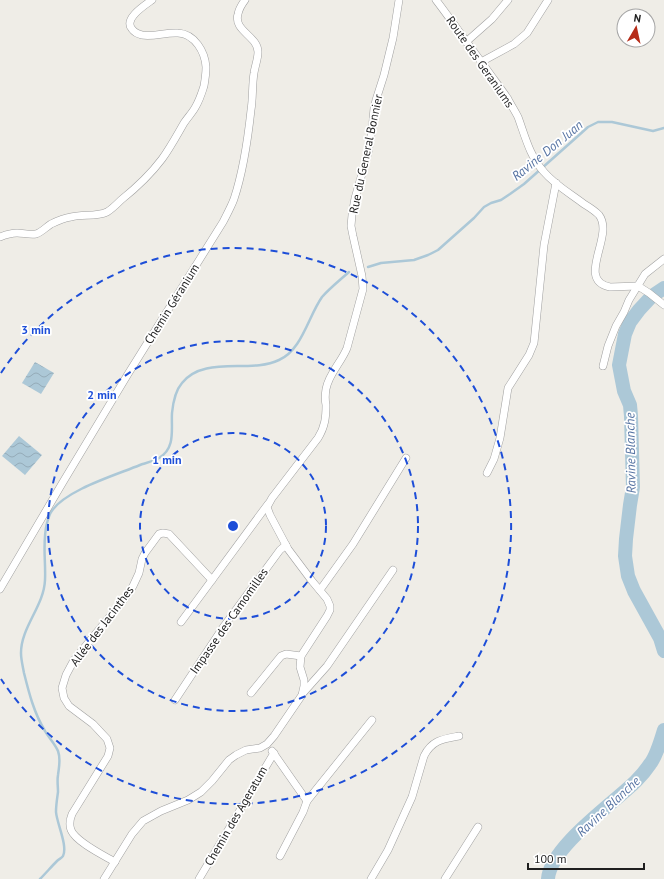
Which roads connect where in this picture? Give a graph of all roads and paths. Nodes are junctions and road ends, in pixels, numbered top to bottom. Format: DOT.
graph roads {
  1 [pos="152,0"];
  2 [pos="245,0"];
  3 [pos="399,0"];
  4 [pos="436,0"];
  5 [pos="508,0"];
  6 [pos="548,0"];
  7 [pos="466,42"];
  8 [pos="481,62"];
  9 [pos="556,183"];
  10 [pos="0,237"];
  11 [pos="664,259"];
  12 [pos="638,286"];
  13 [pos="662,304"];
  14 [pos="603,366"];
  15 [pos="406,458"];
  16 [pos="488,473"];
  17 [pos="269,504"];
  18 [pos="286,545"];
  19 [pos="393,570"];
  20 [pos="212,580"];
  21 [pos="0,589"];
  22 [pos="320,590"];
  23 [pos="181,622"];
  24 [pos="301,656"];
  25 [pos="251,693"];
  26 [pos="302,695"];
  27 [pos="175,700"];
  28 [pos="372,720"];
  29 [pos="459,736"];
  30 [pos="268,744"];
  31 [pos="274,753"];
  32 [pos="307,801"];
  33 [pos="478,827"];
  34 [pos="280,856"];
  35 [pos="115,862"];
  36 [pos="104,879"];
  37 [pos="199,879"];
  38 [pos="371,879"];
  39 [pos="445,879"];
  1 -- 10 [label="street"];
  2 -- 21 [label="street, Chemin Géranium"];
  3 -- 17 [label="street, Rue du General Bonnier"];
  4 -- 7 [label="street, Route des Geraniums"];
  5 -- 7 [label="street"];
  6 -- 8 [label="street"];
  7 -- 8 [label="street, Route des Geraniums"];
  8 -- 9 [label="street, Route des Geraniums"];
  9 -- 12 [label="street, Route des Geraniums"];
  9 -- 16 [label="street"];
  11 -- 12 [label="street"];
  12 -- 13 [label="street"];
  12 -- 14 [label="street"];
  15 -- 22 [label="street"];
  17 -- 18 [label="street"];
  17 -- 20 [label="street"];
  18 -- 22 [label="street"];
  18 -- 27 [label="street, Impasse des Camomilles"];
  19 -- 26 [label="street"];
  20 -- 23 [label="street"];
  20 -- 35 [label="street, Allée des Jacinthes"];
  22 -- 24 [label="street"];
  24 -- 25 [label="street"];
  24 -- 26 [label="street"];
  26 -- 30 [label="street"];
  28 -- 32 [label="street"];
  29 -- 38 [label="street"];
  30 -- 31 [label="street"];
  30 -- 35 [label="street"];
  31 -- 32 [label="street"];
  31 -- 37 [label="street, Chemin des Ageratum"];
  32 -- 34 [label="street"];
  33 -- 39 [label="street"];
  35 -- 36 [label="street"];
}
